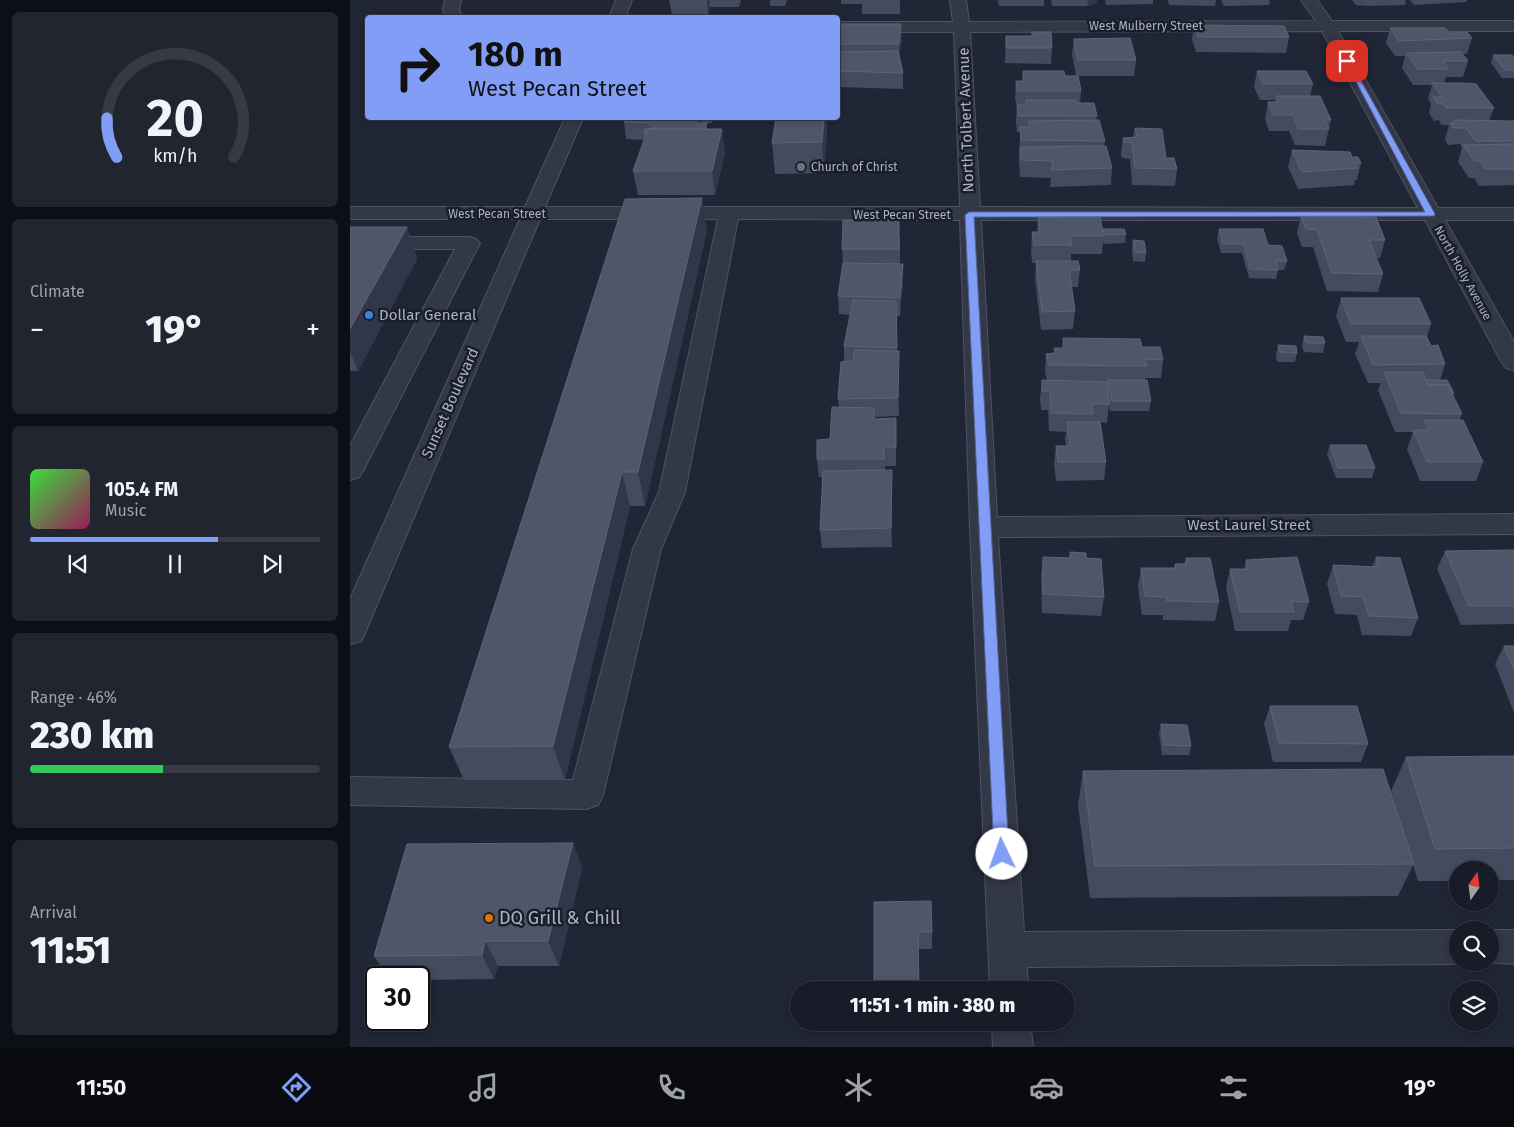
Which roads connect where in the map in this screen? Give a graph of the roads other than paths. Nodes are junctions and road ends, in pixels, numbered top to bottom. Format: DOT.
graph roads {
  1 [pos="452,0"];
  2 [pos="624,0"];
  3 [pos="958,0"];
  4 [pos="1309,0"];
  5 [pos="453,15"];
  6 [pos="618,15"];
  7 [pos="962,26"];
  8 [pos="1514,26"];
  9 [pos="1328,27"];
  10 [pos="840,28"];
  11 [pos="573,120"];
  12 [pos="350,213"];
  13 [pos="1431,214"];
  14 [pos="1514,214"];
  15 [pos="532,215"];
  16 [pos="729,215"];
  17 [pos="969,215"];
  18 [pos="350,243"];
  19 [pos="1514,363"];
  20 [pos="350,471"];
  21 [pos="1514,524"];
  22 [pos="984,527"];
  23 [pos="350,633"];
  24 [pos="350,791"];
  25 [pos="1514,946"];
  26 [pos="1449,947"];
  27 [pos="1499,947"];
  28 [pos="1007,950"];
  29 [pos="1009,981"];
  30 [pos="1011,1031"];
  31 [pos="1012,1047"];
  1 -- 5 [label="street"];
  2 -- 6 [label="street"];
  3 -- 7 [label="street, North Tolbert Avenue"];
  4 -- 9 [label="street, North Holly Avenue"];
  7 -- 9 [label="street, West Mulberry Street"];
  7 -- 10 [label="street, West Mulberry Street"];
  7 -- 17 [label="street, North Tolbert Avenue"];
  8 -- 9 [label="street, West Mulberry Street"];
  9 -- 13 [label="street, North Holly Avenue"];
  11 -- 15 [label="street, Sunset Boulevard"];
  12 -- 15 [label="street, West Pecan Street"];
  13 -- 14 [label="street, West Pecan Street"];
  13 -- 17 [label="street, West Pecan Street"];
  13 -- 19 [label="street, North Holly Avenue"];
  15 -- 16 [label="street, West Pecan Street"];
  15 -- 23 [label="street, Sunset Boulevard"];
  16 -- 17 [label="street, West Pecan Street"];
  16 -- 24 [label="street"];
  17 -- 22 [label="street, North Tolbert Avenue"];
  18 -- 20 [label="street"];
  21 -- 22 [label="street, West Laurel Street"];
  22 -- 28 [label="street, North Tolbert Avenue"];
  25 -- 27 [label="street"];
  26 -- 28 [label="street"];
  28 -- 29 [label="street, North Tolbert Avenue"];
  30 -- 31 [label="street"];
}
